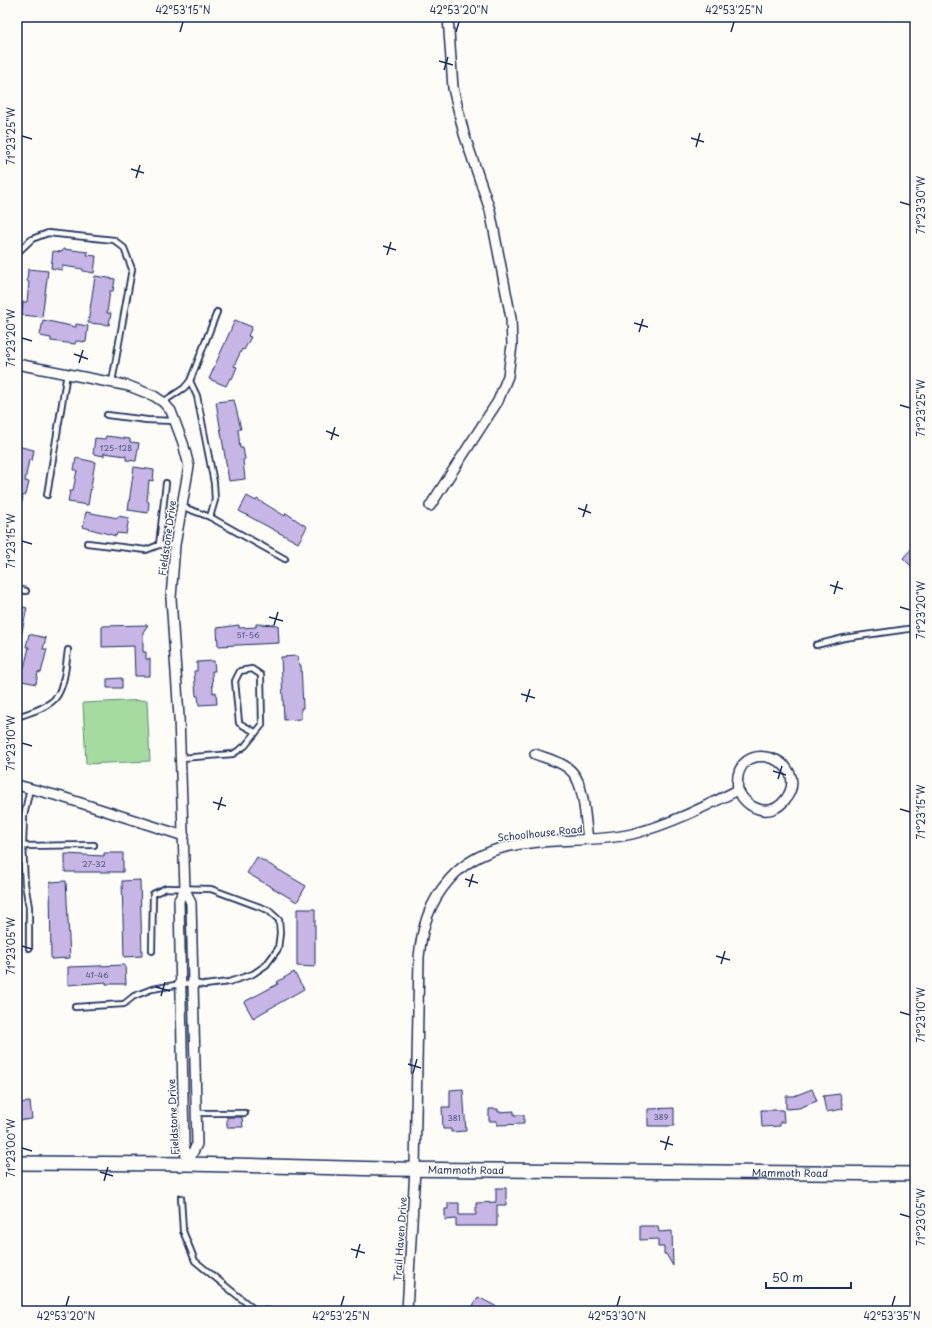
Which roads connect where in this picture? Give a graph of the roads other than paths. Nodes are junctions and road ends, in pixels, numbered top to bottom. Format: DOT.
graph roads {
  1 [pos="448,17"];
  2 [pos="17,253"];
  3 [pos="217,312"];
  4 [pos="17,364"];
  5 [pos="66,373"];
  6 [pos="190,381"];
  7 [pos="112,382"];
  8 [pos="162,402"];
  9 [pos="107,415"];
  10 [pos="175,421"];
  11 [pos="166,482"];
  12 [pos="47,495"];
  13 [pos="430,506"];
  14 [pos="183,507"];
  15 [pos="210,517"];
  16 [pos="87,543"];
  17 [pos="159,545"];
  18 [pos="175,545"];
  19 [pos="285,559"];
  20 [pos="17,589"];
  21 [pos="26,591"];
  22 [pos="915,628"];
  23 [pos="816,645"];
  24 [pos="68,650"];
  25 [pos="17,717"];
  26 [pos="255,732"];
  27 [pos="535,754"];
  28 [pos="181,758"];
  29 [pos="17,785"];
  30 [pos="30,788"];
  31 [pos="738,790"];
  32 [pos="184,836"];
  33 [pos="588,839"];
  34 [pos="94,845"];
  35 [pos="23,846"];
  36 [pos="185,888"];
  37 [pos="29,948"];
  38 [pos="152,951"];
  39 [pos="193,983"];
  40 [pos="181,984"];
  41 [pos="75,1007"];
  42 [pos="196,1113"];
  43 [pos="245,1113"];
  44 [pos="17,1163"];
  45 [pos="187,1164"];
  46 [pos="415,1169"];
  47 [pos="915,1174"];
  48 [pos="181,1198"];
  49 [pos="258,1310"];
  50 [pos="270,1311"];
  51 [pos="406,1311"];
  1 -- 13 [label="street"];
  2 -- 7 [label="lane"];
  3 -- 6 [label="lane"];
  4 -- 5 [label="street, Fieldstone Drive"];
  5 -- 7 [label="street, Fieldstone Drive"];
  5 -- 12 [label="lane"];
  6 -- 8 [label="lane"];
  6 -- 15 [label="lane"];
  7 -- 8 [label="street, Fieldstone Drive"];
  8 -- 10 [label="street, Fieldstone Drive"];
  9 -- 10 [label="lane"];
  10 -- 14 [label="street, Fieldstone Drive"];
  11 -- 17 [label="lane"];
  14 -- 15 [label="lane"];
  14 -- 18 [label="street, Fieldstone Drive"];
  15 -- 19 [label="lane"];
  16 -- 17 [label="lane"];
  17 -- 18 [label="lane"];
  18 -- 28 [label="street, Fieldstone Drive"];
  20 -- 21 [label="lane"];
  22 -- 23 [label="lane"];
  24 -- 25 [label="lane"];
  26 -- 26 [label="lane"];
  26 -- 28 [label="lane"];
  27 -- 33 [label="street"];
  28 -- 32 [label="street, Fieldstone Drive"];
  29 -- 30 [label="street"];
  30 -- 32 [label="street"];
  30 -- 35 [label="lane"];
  31 -- 31 [label="street"];
  31 -- 33 [label="street, Schoolhouse Road"];
  32 -- 36 [label="street, Fieldstone Drive"];
  33 -- 46 [label="street, Schoolhouse Road"];
  34 -- 35 [label="lane"];
  35 -- 37 [label="lane"];
  36 -- 38 [label="lane"];
  36 -- 39 [label="street, Fieldstone Drive"];
  36 -- 39 [label="lane"];
  36 -- 40 [label="street, Fieldstone Drive"];
  39 -- 40 [label="lane"];
  39 -- 42 [label="street, Fieldstone Drive"];
  40 -- 41 [label="lane"];
  40 -- 45 [label="street, Fieldstone Drive"];
  42 -- 43 [label="lane"];
  42 -- 45 [label="street, Fieldstone Drive"];
  44 -- 45 [label="main road, Mammoth Road"];
  45 -- 46 [label="main road, Mammoth Road"];
  46 -- 47 [label="main road, Mammoth Road"];
  46 -- 51 [label="street, Trail Haven Drive"];
  48 -- 49 [label="lane"];
  49 -- 50 [label="lane"];
}
